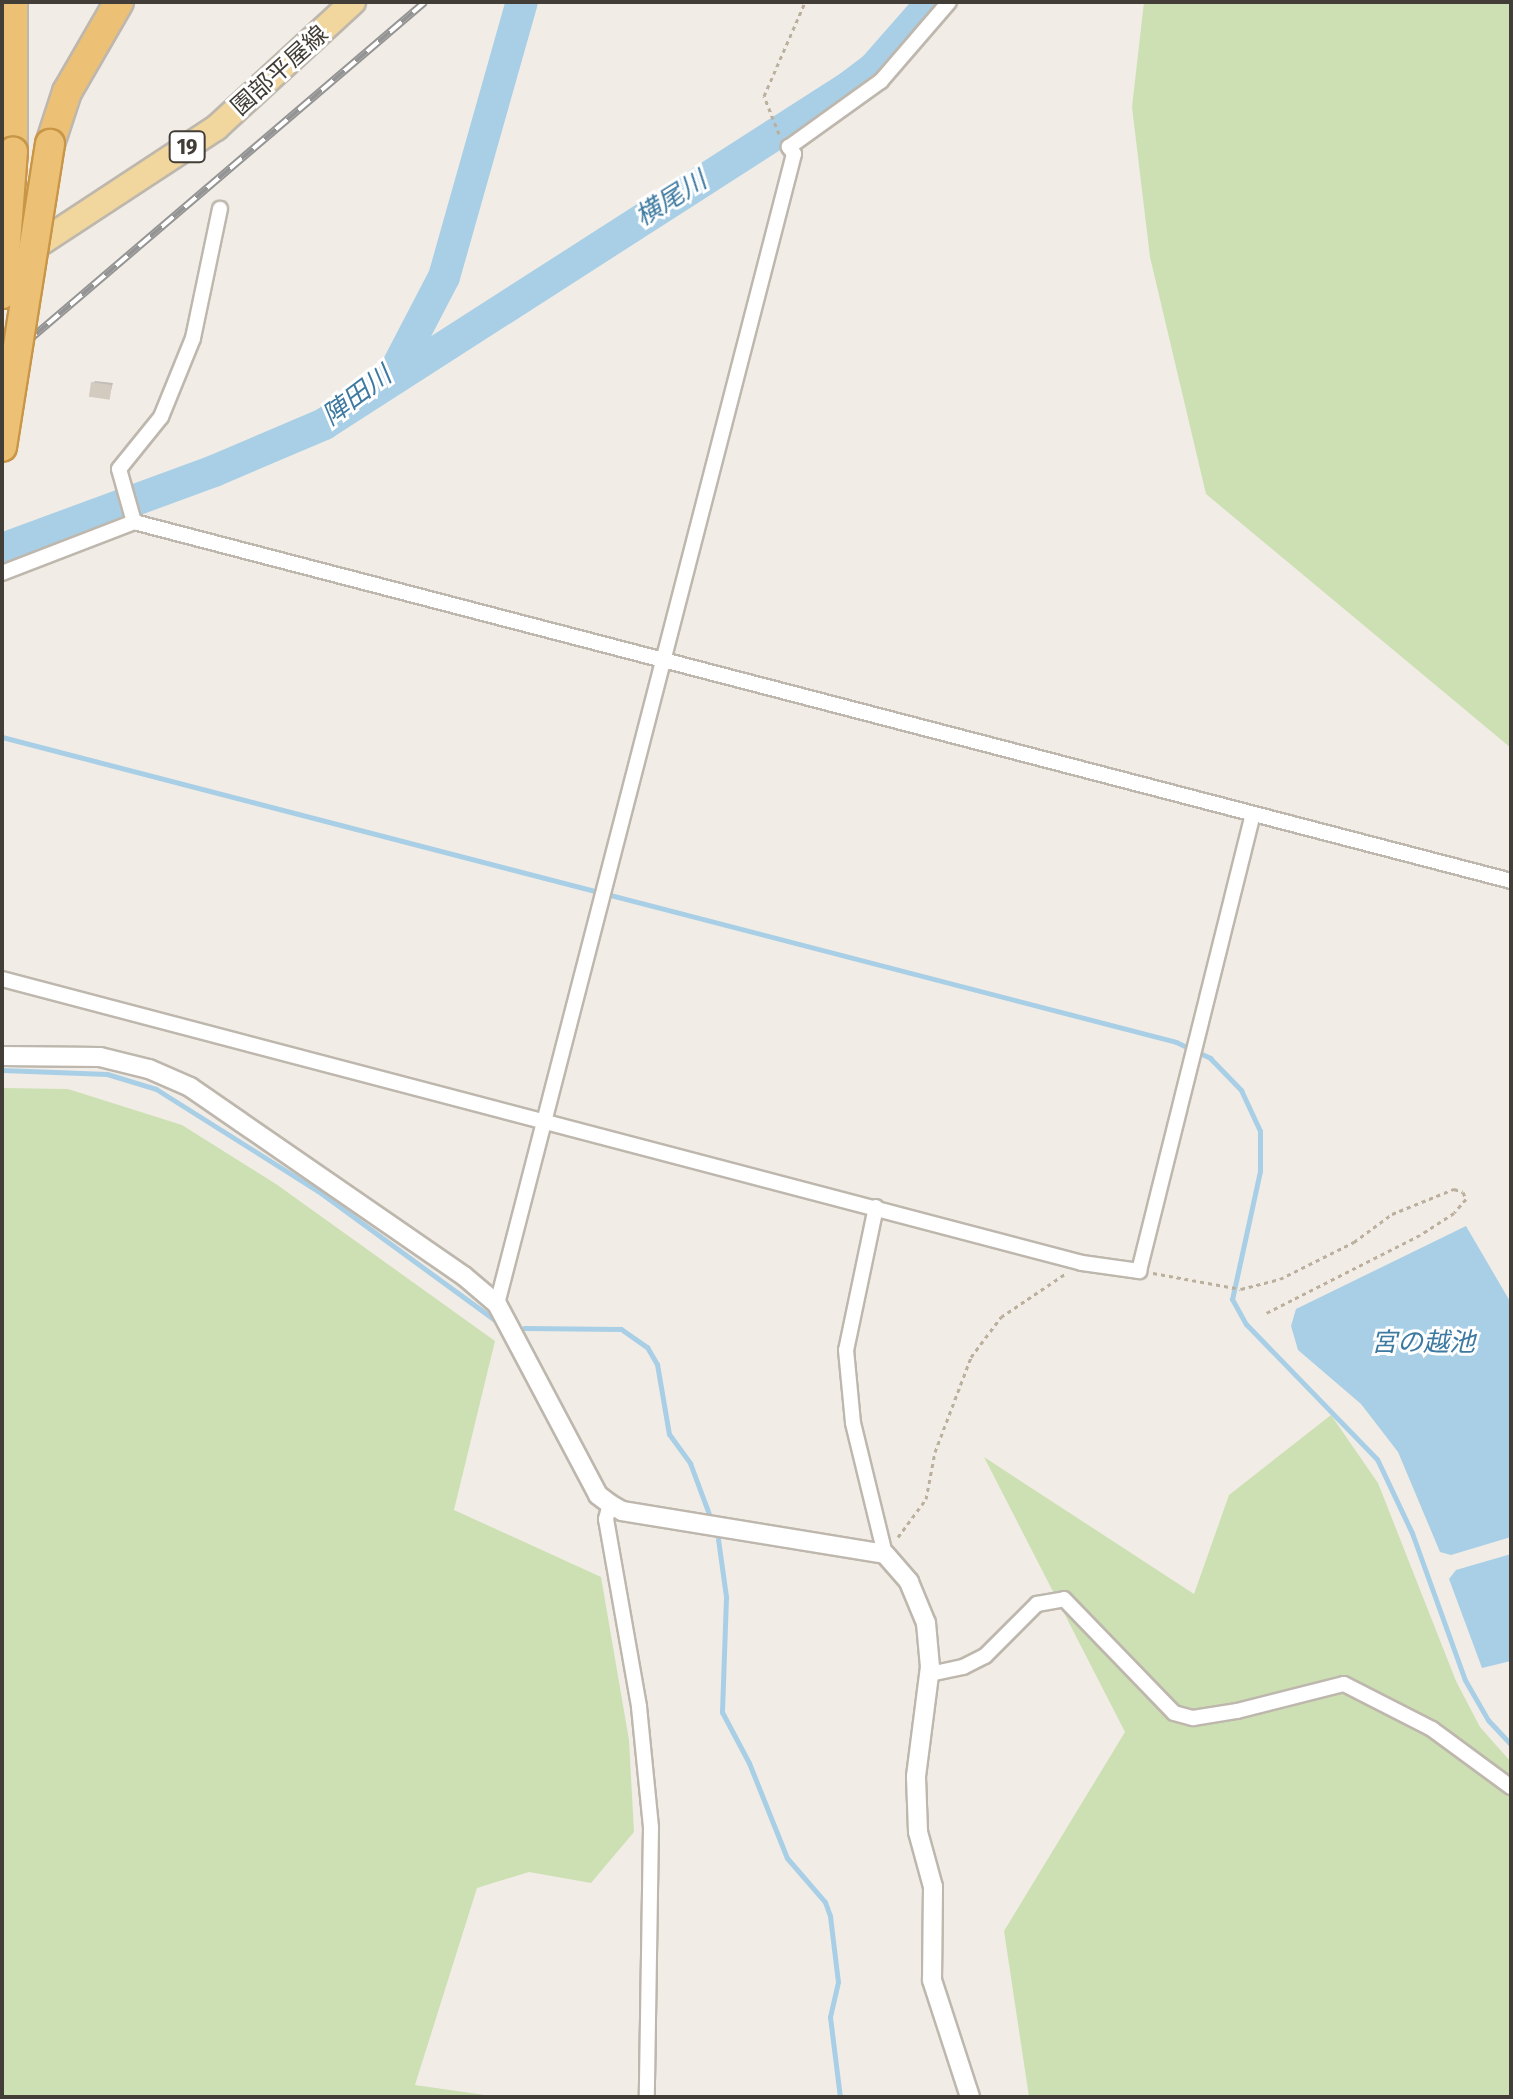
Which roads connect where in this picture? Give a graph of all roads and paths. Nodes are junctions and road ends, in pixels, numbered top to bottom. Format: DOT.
graph roads {
  1 [pos="13,2"];
  2 [pos="119,2"];
  3 [pos="353,2"];
  4 [pos="805,2"];
  5 [pos="949,2"];
  6 [pos="784,142"];
  7 [pos="220,209"];
  8 [pos="2,269"];
  9 [pos="2,294"];
  10 [pos="2,447"];
  11 [pos="134,517"];
  12 [pos="2,573"];
  13 [pos="662,663"];
  14 [pos="1253,815"];
  15 [pos="1511,881"];
  16 [pos="2,979"];
  17 [pos="2,1056"];
  18 [pos="544,1120"];
  19 [pos="876,1207"];
  20 [pos="1082,1263"];
  21 [pos="1139,1271"];
  22 [pos="497,1304"];
  23 [pos="1266,1313"];
  24 [pos="610,1504"];
  25 [pos="885,1554"];
  26 [pos="930,1674"];
  27 [pos="1511,1787"];
  28 [pos="647,2097"];
  29 [pos="970,2097"];
  1 -- 9 [label="highway, bridge"];
  2 -- 10 [label="highway, bridge"];
  3 -- 8 [label="main road, 園部平屋線 / 19"];
  4 -- 6 [label="path"];
  5 -- 13 [label="street"];
  7 -- 11 [label="street"];
  11 -- 12 [label="street"];
  11 -- 13 [label="street"];
  13 -- 14 [label="street"];
  13 -- 18 [label="street"];
  14 -- 15 [label="street"];
  14 -- 21 [label="street"];
  16 -- 18 [label="street"];
  17 -- 22 [label="street"];
  18 -- 19 [label="street"];
  18 -- 22 [label="street"];
  19 -- 20 [label="street"];
  19 -- 25 [label="street"];
  20 -- 21 [label="street"];
  20 -- 25 [label="path"];
  21 -- 23 [label="path"];
  22 -- 24 [label="street"];
  24 -- 25 [label="street"];
  24 -- 28 [label="street"];
  25 -- 26 [label="street"];
  26 -- 27 [label="street"];
  26 -- 29 [label="street"];
}
